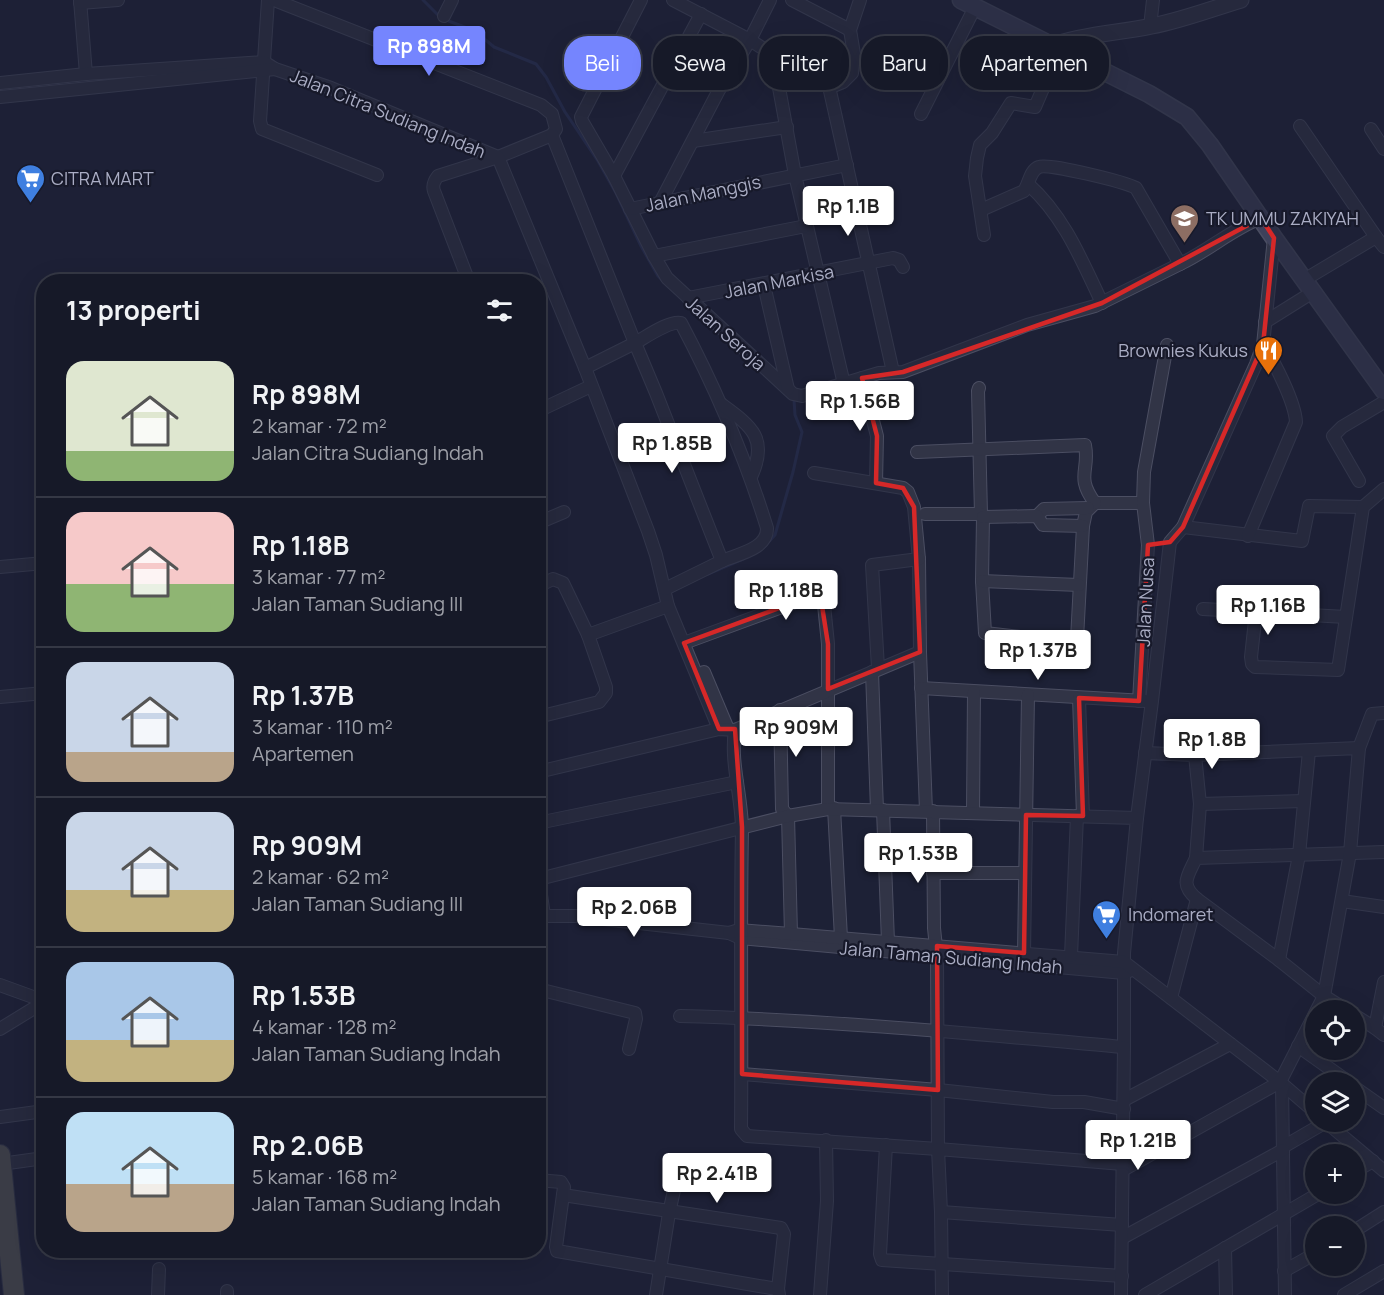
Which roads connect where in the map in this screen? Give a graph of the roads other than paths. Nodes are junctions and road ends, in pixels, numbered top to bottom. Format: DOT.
graph roads {
  1 [pos="118,0"];
  2 [pos="268,0"];
  3 [pos="274,0"];
  4 [pos="453,0"];
  5 [pos="640,0"];
  6 [pos="674,0"];
  7 [pos="770,0"];
  8 [pos="792,0"];
  9 [pos="860,0"];
  10 [pos="1153,0"];
  11 [pos="1241,0"];
  12 [pos="80,2"];
  13 [pos="968,4"];
  14 [pos="701,14"];
  15 [pos="444,16"];
  16 [pos="1149,27"];
  17 [pos="850,30"];
  18 [pos="1033,36"];
  19 [pos="1088,36"];
  20 [pos="750,40"];
  21 [pos="759,46"];
  22 [pos="268,68"];
  23 [pos="86,74"];
  24 [pos="1109,74"];
  25 [pos="152,76"];
  26 [pos="0,83"];
  27 [pos="780,90"];
  28 [pos="1041,90"];
  29 [pos="831,91"];
  30 [pos="0,97"];
  31 [pos="921,114"];
  32 [pos="786,126"];
  33 [pos="1300,126"];
  34 [pos="1371,129"];
  35 [pos="552,135"];
  36 [pos="693,141"];
  37 [pos="1384,149"];
  38 [pos="498,157"];
  39 [pos="847,165"];
  40 [pos="377,175"];
  41 [pos="795,175"];
  42 [pos="614,176"];
  43 [pos="1028,184"];
  44 [pos="661,201"];
  45 [pos="630,209"];
  46 [pos="981,210"];
  47 [pos="1261,218"];
  48 [pos="807,226"];
  49 [pos="984,235"];
  50 [pos="1274,238"];
  51 [pos="1380,242"];
  52 [pos="654,256"];
  53 [pos="869,264"];
  54 [pos="1180,264"];
  55 [pos="903,267"];
  56 [pos="819,273"];
  57 [pos="466,274"];
  58 [pos="764,285"];
  59 [pos="1309,286"];
  60 [pos="688,298"];
  61 [pos="1102,303"];
  62 [pos="1266,322"];
  63 [pos="634,343"];
  64 [pos="1167,345"];
  65 [pos="1263,345"];
  66 [pos="585,368"];
  67 [pos="893,372"];
  68 [pos="861,378"];
  69 [pos="844,384"];
  70 [pos="591,386"];
  71 [pos="979,388"];
  72 [pos="788,389"];
  73 [pos="1384,392"];
  74 [pos="1384,402"];
  75 [pos="720,404"];
  76 [pos="546,407"];
  77 [pos="980,449"];
  78 [pos="917,452"];
  79 [pos="814,473"];
  80 [pos="751,477"];
  81 [pos="1359,481"];
  82 [pos="876,483"];
  83 [pos="1384,489"];
  84 [pos="1143,503"];
  85 [pos="1092,506"];
  86 [pos="1363,507"];
  87 [pos="564,512"];
  88 [pos="925,514"];
  89 [pos="982,515"];
  90 [pos="1037,516"];
  91 [pos="546,520"];
  92 [pos="1083,526"];
  93 [pos="1183,527"];
  94 [pos="1248,536"];
  95 [pos="1170,542"];
  96 [pos="1148,545"];
  97 [pos="919,559"];
  98 [pos="722,561"];
  99 [pos="36,564"];
  100 [pos="0,567"];
  101 [pos="982,581"];
  102 [pos="546,582"];
  103 [pos="1079,585"];
  104 [pos="665,589"];
  105 [pos="668,606"];
  106 [pos="1203,609"];
  107 [pos="1256,611"];
  108 [pos="1346,617"];
  109 [pos="588,635"];
  110 [pos="688,642"];
  111 [pos="920,652"];
  112 [pos="875,670"];
  113 [pos="921,688"];
  114 [pos="828,689"];
  115 [pos="974,692"];
  116 [pos="36,694"];
  117 [pos="1028,695"];
  118 [pos="0,697"];
  119 [pos="1079,698"];
  120 [pos="1139,701"];
  121 [pos="1152,701"];
  122 [pos="780,710"];
  123 [pos="1384,713"];
  124 [pos="546,715"];
  125 [pos="727,729"];
  126 [pos="1359,748"];
  127 [pos="1309,751"];
  128 [pos="1145,753"];
  129 [pos="1195,755"];
  130 [pos="546,770"];
  131 [pos="737,782"];
  132 [pos="1303,801"];
  133 [pos="1200,804"];
  134 [pos="831,808"];
  135 [pos="880,810"];
  136 [pos="929,811"];
  137 [pos="973,812"];
  138 [pos="1026,815"];
  139 [pos="788,816"];
  140 [pos="1080,816"];
  141 [pos="1137,818"];
  142 [pos="546,821"];
  143 [pos="742,827"];
  144 [pos="1384,852"];
  145 [pos="1350,853"];
  146 [pos="1299,855"];
  147 [pos="1196,858"];
  148 [pos="933,873"];
  149 [pos="1025,873"];
  150 [pos="546,875"];
  151 [pos="1197,899"];
  152 [pos="1342,901"];
  153 [pos="1384,907"];
  154 [pos="546,915"];
  155 [pos="736,934"];
  156 [pos="791,934"];
  157 [pos="841,938"];
  158 [pos="888,942"];
  159 [pos="937,951"];
  160 [pos="1024,953"];
  161 [pos="1071,956"];
  162 [pos="1279,960"];
  163 [pos="1127,968"];
  164 [pos="1384,982"];
  165 [pos="0,985"];
  166 [pos="546,991"];
  167 [pos="1324,996"];
  168 [pos="36,998"];
  169 [pos="1171,998"];
  170 [pos="1330,1000"];
  171 [pos="36,1006"];
  172 [pos="680,1016"];
  173 [pos="741,1018"];
  174 [pos="1365,1022"];
  175 [pos="0,1029"];
  176 [pos="936,1031"];
  177 [pos="1380,1032"];
  178 [pos="1230,1044"];
  179 [pos="1298,1046"];
  180 [pos="1124,1047"];
  181 [pos="629,1050"];
  182 [pos="1335,1072"];
  183 [pos="742,1074"];
  184 [pos="1281,1083"];
  185 [pos="938,1090"];
  186 [pos="1365,1094"];
  187 [pos="1305,1104"];
  188 [pos="1124,1105"];
  189 [pos="1384,1108"];
  190 [pos="36,1112"];
  191 [pos="0,1117"];
  192 [pos="1310,1132"];
  193 [pos="1338,1132"];
  194 [pos="826,1140"];
  195 [pos="886,1145"];
  196 [pos="938,1149"];
  197 [pos="1283,1149"];
  198 [pos="36,1158"];
  199 [pos="0,1160"];
  200 [pos="1373,1161"];
  201 [pos="680,1163"];
  202 [pos="1365,1166"];
  203 [pos="1123,1167"];
  204 [pos="1384,1170"];
  205 [pos="546,1181"];
  206 [pos="563,1195"];
  207 [pos="1305,1202"];
  208 [pos="941,1212"];
  209 [pos="1384,1212"];
  210 [pos="669,1213"];
  211 [pos="1285,1214"];
  212 [pos="1365,1224"];
  213 [pos="1122,1225"];
  214 [pos="4,1235"];
  215 [pos="1122,1238"];
  216 [pos="1225,1248"];
  217 [pos="1305,1259"];
  218 [pos="942,1265"];
  219 [pos="660,1268"];
  220 [pos="159,1269"];
  221 [pos="1284,1271"];
  222 [pos="1384,1271"];
  223 [pos="1122,1276"];
  224 [pos="778,1292"];
  225 [pos="14,1295"];
  226 [pos="158,1295"];
  227 [pos="656,1295"];
  228 [pos="820,1295"];
  229 [pos="942,1295"];
  230 [pos="1121,1295"];
  231 [pos="1145,1295"];
  232 [pos="1226,1295"];
  233 [pos="1286,1295"];
  234 [pos="1344,1295"];
  1 -- 12 [label="street"];
  2 -- 22 [label="street"];
  3 -- 35 [label="street"];
  4 -- 15 [label="street"];
  5 -- 42 [label="street, Jalan Seroja"];
  6 -- 14 [label="street"];
  7 -- 20 [label="street"];
  8 -- 17 [label="street"];
  9 -- 17 [label="street"];
  10 -- 16 [label="street"];
  11 -- 16 [label="street"];
  12 -- 23 [label="street"];
  13 -- 18 [label="main road"];
  13 -- 31 [label="street"];
  14 -- 20 [label="street"];
  14 -- 42 [label="street"];
  16 -- 19 [label="street"];
  17 -- 29 [label="street"];
  20 -- 21 [label="street"];
  20 -- 36 [label="street"];
  22 -- 25 [label="street, Jalan Citra Sudiang Indah"];
  22 -- 38 [label="street, Jalan Citra Sudiang Indah"];
  22 -- 40 [label="street"];
  23 -- 25 [label="street, Jalan Citra Sudiang Indah"];
  23 -- 26 [label="street, Jalan Citra Sudiang Indah"];
  24 -- 47 [label="main road"];
  25 -- 30 [label="street, Jalan Citra Sudiang Indah"];
  27 -- 32 [label="street"];
  28 -- 46 [label="street"];
  29 -- 39 [label="street"];
  32 -- 36 [label="street"];
  32 -- 41 [label="street"];
  33 -- 51 [label="street"];
  34 -- 37 [label="street"];
  35 -- 38 [label="street"];
  35 -- 63 [label="street"];
  36 -- 44 [label="street"];
  38 -- 57 [label="street"];
  38 -- 66 [label="street, Jalan Citra Sudiang Indah"];
  39 -- 41 [label="street, Jalan Manggis"];
  39 -- 53 [label="street"];
  41 -- 44 [label="street, Jalan Manggis"];
  41 -- 48 [label="street"];
  42 -- 45 [label="street, Jalan Seroja"];
  43 -- 46 [label="street"];
  43 -- 54 [label="street"];
  43 -- 61 [label="street"];
  44 -- 45 [label="street, Jalan Manggis"];
  45 -- 52 [label="street, Jalan Seroja"];
  46 -- 49 [label="street"];
  47 -- 50 [label="main road"];
  47 -- 54 [label="street"];
  48 -- 52 [label="street"];
  48 -- 56 [label="street"];
  50 -- 59 [label="main road"];
  50 -- 62 [label="street"];
  51 -- 59 [label="street"];
  52 -- 60 [label="street, Jalan Seroja"];
  53 -- 55 [label="street, Jalan Markisa"];
  53 -- 56 [label="street, Jalan Markisa"];
  53 -- 67 [label="street"];
  54 -- 61 [label="street"];
  56 -- 58 [label="street, Jalan Markisa"];
  56 -- 69 [label="street"];
  58 -- 60 [label="street, Jalan Markisa"];
  58 -- 72 [label="street"];
  59 -- 62 [label="street"];
  59 -- 73 [label="main road"];
  60 -- 72 [label="street, Jalan Seroja"];
  61 -- 67 [label="street"];
  62 -- 65 [label="street"];
  63 -- 66 [label="street"];
  63 -- 75 [label="street"];
  63 -- 98 [label="street"];
  64 -- 84 [label="street, Jalan Nusa"];
  65 -- 93 [label="street"];
  65 -- 94 [label="street"];
  66 -- 70 [label="street, Jalan Citra Sudiang Indah"];
  67 -- 68 [label="street"];
  68 -- 69 [label="street"];
  68 -- 82 [label="street"];
  69 -- 72 [label="street"];
  70 -- 76 [label="street"];
  70 -- 104 [label="street, Jalan Citra Sudiang Indah"];
  71 -- 77 [label="street"];
  74 -- 81 [label="street"];
  75 -- 80 [label="street"];
  75 -- 80 [label="street"];
  77 -- 78 [label="street"];
  77 -- 85 [label="street"];
  77 -- 89 [label="street"];
  79 -- 82 [label="street"];
  80 -- 98 [label="street"];
  82 -- 97 [label="street"];
  83 -- 86 [label="street"];
  84 -- 85 [label="street"];
  84 -- 96 [label="street, Jalan Nusa"];
  85 -- 90 [label="street"];
  85 -- 92 [label="street"];
  86 -- 94 [label="street"];
  86 -- 108 [label="street"];
  87 -- 91 [label="street"];
  88 -- 89 [label="street"];
  89 -- 90 [label="street"];
  89 -- 101 [label="street"];
  90 -- 92 [label="street"];
  92 -- 103 [label="street"];
  93 -- 94 [label="street"];
  93 -- 95 [label="street"];
  95 -- 96 [label="street"];
  95 -- 121 [label="street"];
  96 -- 120 [label="street, Jalan Nusa"];
  97 -- 111 [label="street"];
  97 -- 112 [label="street"];
  98 -- 104 [label="street"];
  99 -- 100 [label="street"];
  101 -- 103 [label="street"];
  101 -- 103 [label="street"];
  102 -- 109 [label="street"];
  104 -- 105 [label="street, Jalan Citra Sudiang Indah"];
  105 -- 109 [label="street"];
  105 -- 110 [label="street, Jalan Citra Sudiang Indah"];
  106 -- 107 [label="street"];
  107 -- 108 [label="street"];
  107 -- 108 [label="street"];
  109 -- 124 [label="street"];
  110 -- 114 [label="street"];
  110 -- 125 [label="street, Jalan Citra Sudiang Indah"];
  111 -- 112 [label="street"];
  111 -- 113 [label="street"];
  112 -- 114 [label="street"];
  112 -- 135 [label="street"];
  113 -- 115 [label="street"];
  113 -- 136 [label="street"];
  114 -- 122 [label="street"];
  114 -- 134 [label="street"];
  115 -- 117 [label="street"];
  115 -- 137 [label="street"];
  116 -- 118 [label="street"];
  117 -- 119 [label="street"];
  117 -- 138 [label="street"];
  119 -- 120 [label="street"];
  119 -- 140 [label="street"];
  120 -- 121 [label="street"];
  121 -- 128 [label="street"];
  122 -- 125 [label="street"];
  122 -- 139 [label="street"];
  123 -- 126 [label="street"];
  125 -- 130 [label="street"];
  125 -- 131 [label="street, Jalan Citra Sudiang Indah"];
  126 -- 127 [label="street"];
  126 -- 145 [label="street"];
  127 -- 129 [label="street"];
  127 -- 132 [label="street"];
  128 -- 129 [label="street"];
  128 -- 141 [label="street"];
  129 -- 133 [label="street"];
  131 -- 142 [label="street"];
  131 -- 143 [label="street, Jalan Citra Sudiang Indah"];
  132 -- 133 [label="street"];
  132 -- 146 [label="street"];
  133 -- 147 [label="street"];
  134 -- 135 [label="street"];
  134 -- 139 [label="street"];
  134 -- 157 [label="street"];
  135 -- 136 [label="street"];
  135 -- 158 [label="street"];
  136 -- 137 [label="street"];
  136 -- 148 [label="street"];
  137 -- 138 [label="street"];
  138 -- 140 [label="street"];
  138 -- 149 [label="street"];
  139 -- 143 [label="street"];
  139 -- 156 [label="street"];
  140 -- 141 [label="street"];
  140 -- 161 [label="street"];
  141 -- 163 [label="street"];
  143 -- 150 [label="street"];
  143 -- 155 [label="street, Jalan Citra Sudiang Indah"];
  144 -- 145 [label="street"];
  145 -- 146 [label="street"];
  145 -- 152 [label="street"];
  146 -- 147 [label="street"];
  146 -- 162 [label="street"];
  147 -- 151 [label="street"];
  148 -- 149 [label="street"];
  148 -- 159 [label="street"];
  149 -- 160 [label="street"];
  151 -- 162 [label="street"];
  151 -- 169 [label="street"];
  152 -- 153 [label="street"];
  152 -- 167 [label="street"];
  154 -- 155 [label="street, Jalan Taman Sudiang Indah"];
  155 -- 156 [label="street"];
  155 -- 159 [label="street, Jalan Taman Sudiang Indah"];
  155 -- 173 [label="street, Jalan Citra Sudiang Indah"];
  156 -- 157 [label="street"];
  157 -- 158 [label="street"];
  158 -- 159 [label="street"];
  159 -- 160 [label="street"];
  159 -- 163 [label="street, Jalan Taman Sudiang Indah"];
  159 -- 176 [label="street"];
  160 -- 161 [label="street"];
  161 -- 163 [label="street"];
  162 -- 167 [label="street"];
  163 -- 169 [label="street"];
  163 -- 180 [label="street"];
  164 -- 177 [label="street"];
  165 -- 168 [label="street"];
  166 -- 181 [label="street"];
  167 -- 170 [label="street"];
  167 -- 179 [label="street"];
  169 -- 178 [label="street"];
  171 -- 175 [label="street"];
  172 -- 173 [label="street"];
  173 -- 176 [label="street"];
  173 -- 183 [label="street, Jalan Citra Sudiang Indah"];
  174 -- 177 [label="street"];
  176 -- 180 [label="street"];
  176 -- 185 [label="street"];
  178 -- 184 [label="street"];
  178 -- 188 [label="street"];
  179 -- 182 [label="street"];
  179 -- 184 [label="street"];
  180 -- 188 [label="street"];
  183 -- 185 [label="street"];
  183 -- 194 [label="street, Jalan Citra Sudiang Indah"];
  184 -- 187 [label="street"];
  184 -- 197 [label="street"];
  184 -- 203 [label="street"];
  185 -- 188 [label="street"];
  185 -- 196 [label="street"];
  186 -- 189 [label="street"];
  188 -- 203 [label="street"];
  190 -- 191 [label="street"];
  192 -- 197 [label="street"];
  193 -- 200 [label="street"];
  194 -- 195 [label="street"];
  194 -- 228 [label="street"];
  195 -- 196 [label="street"];
  195 -- 218 [label="street"];
  196 -- 203 [label="street"];
  196 -- 208 [label="street"];
  197 -- 211 [label="street"];
  197 -- 215 [label="street"];
  198 -- 199 [label="street"];
  199 -- 214 [label="highway"];
  200 -- 202 [label="street"];
  200 -- 204 [label="street"];
  201 -- 210 [label="street"];
  203 -- 213 [label="street"];
  205 -- 206 [label="street"];
  206 -- 210 [label="street"];
  206 -- 219 [label="street"];
  207 -- 211 [label="street"];
  208 -- 213 [label="street"];
  208 -- 218 [label="street"];
  209 -- 212 [label="street"];
  210 -- 219 [label="street"];
  210 -- 224 [label="street"];
  211 -- 216 [label="street"];
  211 -- 221 [label="street"];
  213 -- 215 [label="street"];
  214 -- 225 [label="highway"];
  215 -- 223 [label="street"];
  216 -- 231 [label="street"];
  216 -- 232 [label="street"];
  217 -- 221 [label="street"];
  218 -- 223 [label="street"];
  218 -- 229 [label="street"];
  219 -- 224 [label="street"];
  219 -- 227 [label="street"];
  220 -- 226 [label="street"];
  221 -- 233 [label="street"];
  222 -- 234 [label="street"];
  223 -- 230 [label="street"];
}
